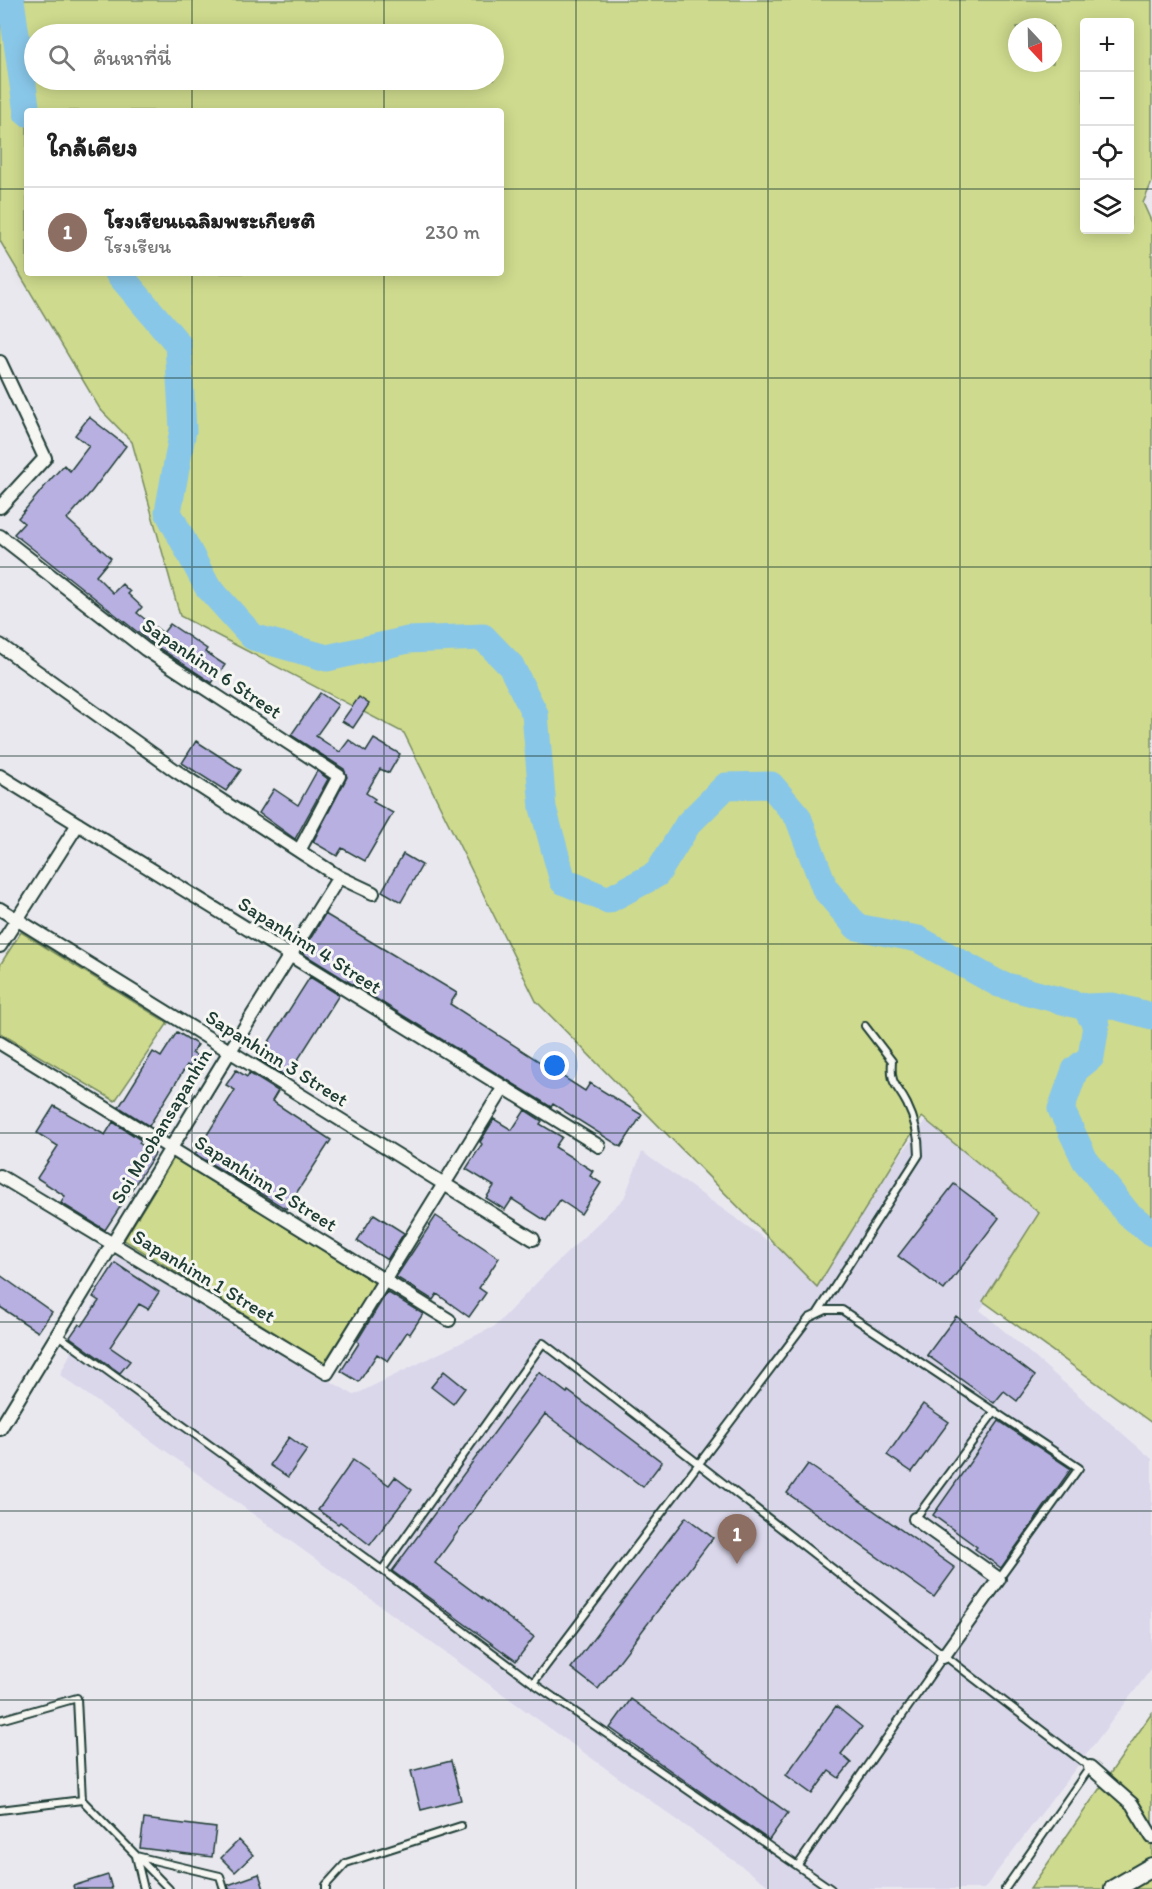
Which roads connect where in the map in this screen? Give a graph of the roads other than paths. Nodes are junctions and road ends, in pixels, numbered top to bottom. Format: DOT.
graph roads {
  1 [pos="0,362"];
  2 [pos="0,507"];
  3 [pos="0,537"];
  4 [pos="0,645"];
  5 [pos="0,776"];
  6 [pos="78,824"];
  7 [pos="299,851"];
  8 [pos="339,877"];
  9 [pos="373,893"];
  10 [pos="0,909"];
  11 [pos="16,920"];
  12 [pos="0,946"];
  13 [pos="289,956"];
  14 [pos="865,1026"];
  15 [pos="0,1043"];
  16 [pos="230,1051"];
  17 [pos="504,1087"];
  18 [pos="599,1146"];
  19 [pos="171,1148"];
  20 [pos="0,1176"];
  21 [pos="444,1184"];
  22 [pos="533,1239"];
  23 [pos="113,1244"];
  24 [pos="384,1280"];
  25 [pos="817,1314"];
  26 [pos="449,1320"];
  27 [pos="57,1335"];
  28 [pos="995,1411"];
  29 [pos="0,1429"];
  30 [pos="701,1464"];
  31 [pos="915,1519"];
  32 [pos="382,1570"];
  33 [pos="999,1580"];
  34 [pos="944,1657"];
  35 [pos="533,1683"];
  36 [pos="0,1720"];
  37 [pos="1090,1767"];
  38 [pos="82,1800"];
  39 [pos="0,1810"];
  40 [pos="462,1826"];
  41 [pos="1152,1837"];
  42 [pos="136,1856"];
  43 [pos="798,1865"];
  44 [pos="1152,1867"];
  45 [pos="144,1889"];
  46 [pos="169,1889"];
  47 [pos="224,1889"];
  48 [pos="326,1889"];
  49 [pos="831,1889"];
  50 [pos="1005,1889"];
  51 [pos="1114,1889"];
  1 -- 2 [label="street"];
  3 -- 7 [label="street, Sapanhinn 6 Street"];
  4 -- 7 [label="street"];
  5 -- 6 [label="street, Sapanhinn 4 Street"];
  6 -- 11 [label="street"];
  6 -- 13 [label="street, Sapanhinn 4 Street"];
  7 -- 8 [label="street"];
  8 -- 9 [label="street"];
  8 -- 13 [label="street, Soi Moobansapanhin"];
  10 -- 11 [label="street, Sapanhinn 3 Street"];
  11 -- 12 [label="street"];
  11 -- 16 [label="street, Sapanhinn 3 Street"];
  13 -- 16 [label="street, Soi Moobansapanhin"];
  13 -- 17 [label="street, Sapanhinn 4 Street"];
  14 -- 25 [label="lane"];
  15 -- 19 [label="street, Sapanhinn 2 Street"];
  16 -- 19 [label="street, Soi Moobansapanhin"];
  16 -- 21 [label="street, Sapanhinn 3 Street"];
  17 -- 18 [label="street, Sapanhinn 4 Street"];
  17 -- 21 [label="street"];
  19 -- 23 [label="street, Soi Moobansapanhin"];
  19 -- 24 [label="street, Sapanhinn 2 Street"];
  20 -- 23 [label="street, Sapanhinn 1 Street"];
  21 -- 22 [label="street, Sapanhinn 3 Street"];
  21 -- 24 [label="street"];
  23 -- 24 [label="street, Sapanhinn 1 Street"];
  23 -- 27 [label="street, Soi Moobansapanhin"];
  24 -- 26 [label="street, Sapanhinn 2 Street"];
  25 -- 28 [label="lane"];
  25 -- 30 [label="lane"];
  27 -- 29 [label="street, Soi Moobansapanhin"];
  27 -- 32 [label="lane"];
  28 -- 31 [label="lane"];
  28 -- 33 [label="lane"];
  30 -- 32 [label="lane"];
  30 -- 34 [label="lane"];
  30 -- 35 [label="lane"];
  31 -- 33 [label="street"];
  32 -- 35 [label="lane"];
  33 -- 34 [label="street"];
  34 -- 37 [label="lane"];
  34 -- 43 [label="lane"];
  35 -- 43 [label="lane"];
  36 -- 38 [label="lane"];
  37 -- 41 [label="street"];
  37 -- 50 [label="lane"];
  38 -- 39 [label="lane"];
  38 -- 42 [label="lane"];
  40 -- 48 [label="lane"];
  42 -- 45 [label="lane"];
  42 -- 46 [label="lane"];
  42 -- 47 [label="lane"];
  43 -- 49 [label="lane"];
  44 -- 51 [label="main road"];
}
